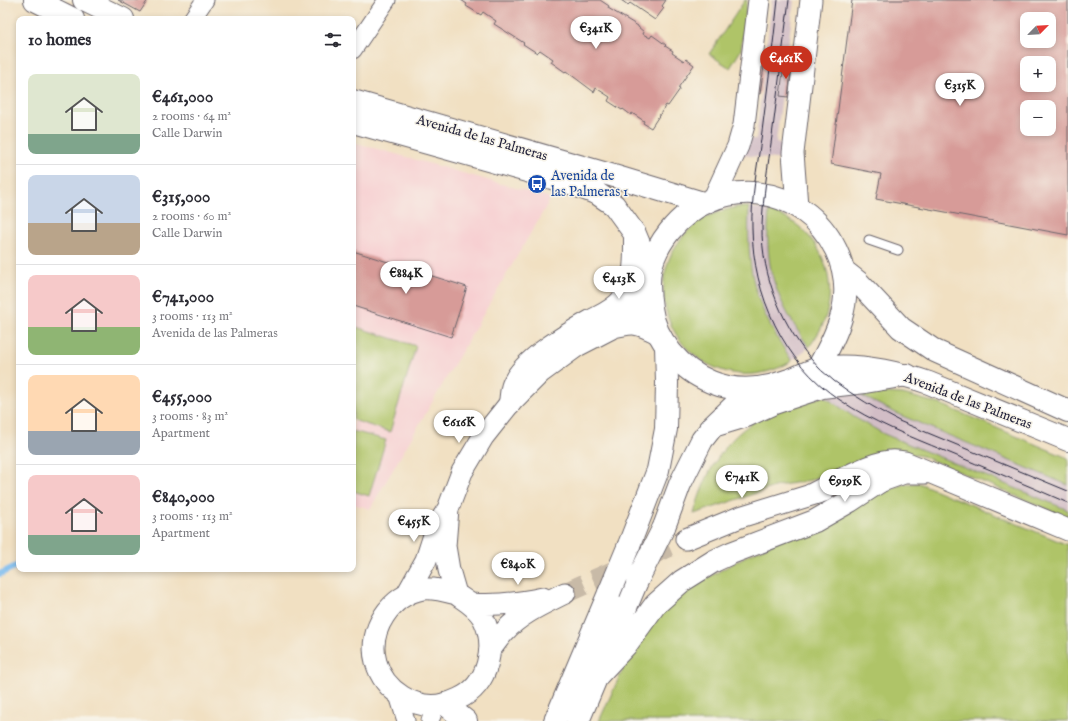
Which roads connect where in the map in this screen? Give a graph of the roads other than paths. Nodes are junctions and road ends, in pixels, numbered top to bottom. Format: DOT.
graph roads {
  1 [pos="35,0"];
  2 [pos="84,0"];
  3 [pos="205,0"];
  4 [pos="386,0"];
  5 [pos="759,0"];
  6 [pos="811,0"];
  7 [pos="67,16"];
  8 [pos="117,16"];
  9 [pos="194,16"];
  10 [pos="356,45"];
  11 [pos="356,102"];
  12 [pos="356,123"];
  13 [pos="709,200"];
  14 [pos="797,206"];
  15 [pos="635,234"];
  16 [pos="869,240"];
  17 [pos="898,250"];
  18 [pos="650,270"];
  19 [pos="844,271"];
  20 [pos="649,293"];
  21 [pos="610,329"];
  22 [pos="662,339"];
  23 [pos="818,368"];
  24 [pos="907,375"];
  25 [pos="758,388"];
  26 [pos="510,403"];
  27 [pos="1068,410"];
  28 [pos="713,426"];
  29 [pos="1068,440"];
  30 [pos="935,474"];
  31 [pos="879,482"];
  32 [pos="810,495"];
  33 [pos="448,509"];
  34 [pos="1068,530"];
  35 [pos="686,539"];
  36 [pos="407,594"];
  37 [pos="464,599"];
  38 [pos="490,650"];
  39 [pos="597,676"];
  40 [pos="398,695"];
  41 [pos="437,710"];
  42 [pos="406,721"];
  43 [pos="466,721"];
  44 [pos="554,721"];
  45 [pos="578,721"];
  1 -- 7 [label="main road"];
  2 -- 8 [label="main road"];
  3 -- 9 [label="street"];
  4 -- 10 [label="street"];
  5 -- 13 [label="street"];
  6 -- 14 [label="street"];
  11 -- 13 [label="main road, Avenida de las Palmeras"];
  12 -- 15 [label="main road, Avenida de las Palmeras"];
  13 -- 14 [label="main road"];
  13 -- 18 [label="main road"];
  14 -- 19 [label="main road"];
  15 -- 18 [label="main road, Avenida de las Palmeras"];
  15 -- 26 [label="main road"];
  16 -- 17 [label="lane"];
  18 -- 20 [label="main road"];
  19 -- 23 [label="main road"];
  19 -- 27 [label="main road, Avenida de las Palmeras"];
  20 -- 21 [label="street"];
  20 -- 22 [label="main road"];
  21 -- 22 [label="street"];
  21 -- 26 [label="street"];
  22 -- 25 [label="main road"];
  22 -- 44 [label="main road, bridge"];
  23 -- 24 [label="main road, Avenida de las Palmeras"];
  23 -- 25 [label="main road"];
  24 -- 28 [label="main road"];
  24 -- 29 [label="main road, Avenida de las Palmeras"];
  25 -- 28 [label="main road"];
  26 -- 33 [label="street"];
  28 -- 39 [label="main road, bridge"];
  30 -- 31 [label="street"];
  30 -- 32 [label="street"];
  30 -- 34 [label="street"];
  31 -- 32 [label="street"];
  31 -- 39 [label="main road"];
  32 -- 35 [label="street"];
  33 -- 36 [label="street"];
  33 -- 37 [label="street"];
  36 -- 37 [label="street"];
  36 -- 40 [label="street"];
  37 -- 38 [label="street"];
  37 -- 38 [label="street"];
  38 -- 41 [label="street"];
  39 -- 45 [label="main road"];
  40 -- 41 [label="street"];
  40 -- 42 [label="street"];
  41 -- 43 [label="main road"];
}
